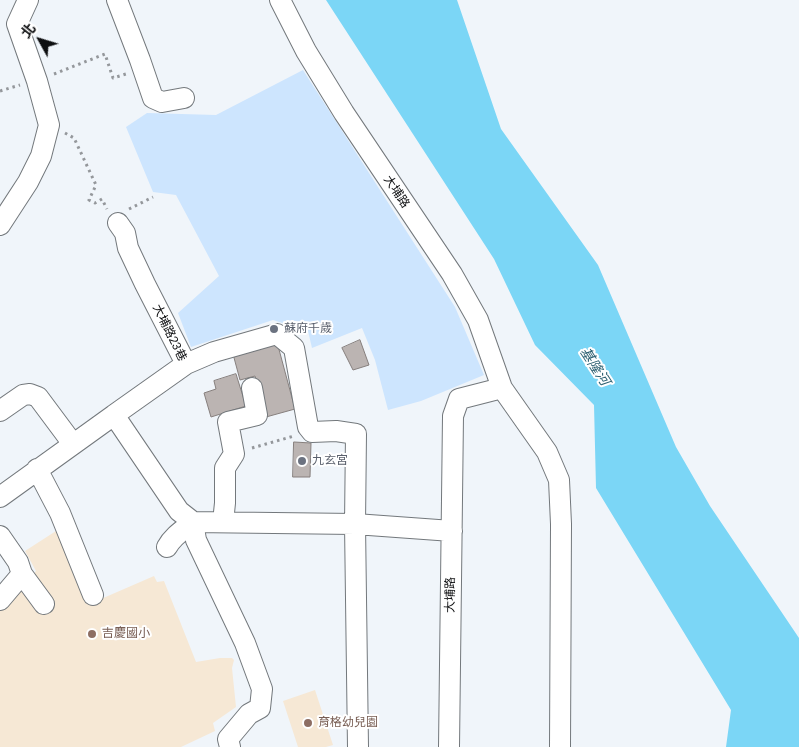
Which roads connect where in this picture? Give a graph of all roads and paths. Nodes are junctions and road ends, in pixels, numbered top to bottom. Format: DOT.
graph roads {
  1 [pos="28,0"];
  2 [pos="117,0"];
  3 [pos="280,0"];
  4 [pos="143,69"];
  5 [pos="37,81"];
  6 [pos="184,98"];
  7 [pos="49,125"];
  8 [pos="153,197"];
  9 [pos="118,219"];
  10 [pos="0,225"];
  11 [pos="186,364"];
  12 [pos="252,388"];
  13 [pos="502,388"];
  14 [pos="0,411"];
  15 [pos="114,415"];
  16 [pos="308,427"];
  17 [pos="73,444"];
  18 [pos="234,454"];
  19 [pos="37,469"];
  20 [pos="0,496"];
  21 [pos="193,522"];
  22 [pos="223,522"];
  23 [pos="355,524"];
  24 [pos="452,531"];
  25 [pos="0,536"];
  26 [pos="167,547"];
  27 [pos="22,574"];
  28 [pos="93,596"];
  29 [pos="0,600"];
  30 [pos="44,604"];
  31 [pos="230,747"];
  32 [pos="358,747"];
  33 [pos="449,747"];
  34 [pos="560,747"];
  1 -- 5 [label="street"];
  2 -- 4 [label="street"];
  3 -- 13 [label="street, 大埔路"];
  4 -- 5 [label="path"];
  4 -- 6 [label="street"];
  5 -- 7 [label="street"];
  7 -- 9 [label="path"];
  7 -- 10 [label="street"];
  8 -- 9 [label="path"];
  9 -- 11 [label="street, 大埔路23巷"];
  11 -- 15 [label="street, 大埔路23巷"];
  11 -- 16 [label="street"];
  12 -- 18 [label="street"];
  13 -- 24 [label="street, 大埔路"];
  13 -- 34 [label="street, 大埔路"];
  14 -- 17 [label="street"];
  15 -- 17 [label="street, 大埔路23巷"];
  15 -- 21 [label="street"];
  16 -- 18 [label="path"];
  16 -- 23 [label="street"];
  17 -- 19 [label="street, 大埔路23巷"];
  18 -- 22 [label="street"];
  19 -- 20 [label="street, 大埔路23巷"];
  19 -- 28 [label="street"];
  21 -- 22 [label="street"];
  21 -- 26 [label="street"];
  21 -- 31 [label="street"];
  22 -- 23 [label="street"];
  23 -- 24 [label="street"];
  23 -- 32 [label="street"];
  24 -- 33 [label="street, 大埔路"];
  25 -- 27 [label="street"];
  27 -- 29 [label="street"];
  27 -- 30 [label="street"];
}
